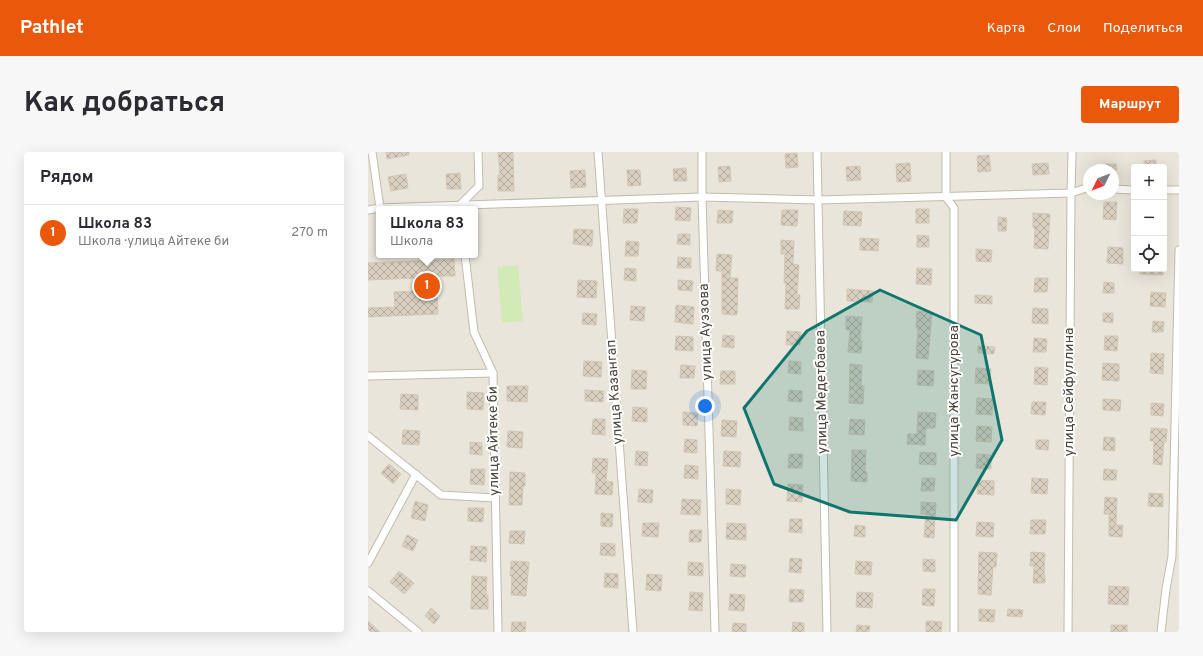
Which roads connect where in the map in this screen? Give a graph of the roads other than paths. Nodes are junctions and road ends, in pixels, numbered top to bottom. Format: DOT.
graph roads {
  1 [pos="372,152"];
  2 [pos="478,152"];
  3 [pos="598,152"];
  4 [pos="702,152"];
  5 [pos="817,152"];
  6 [pos="946,152"];
  7 [pos="1072,152"];
  8 [pos="1083,189"];
  9 [pos="1119,189"];
  10 [pos="1131,190"];
  11 [pos="1167,190"];
  12 [pos="1179,190"];
  13 [pos="1070,193"];
  14 [pos="702,197"];
  15 [pos="946,197"];
  16 [pos="601,200"];
  17 [pos="818,200"];
  18 [pos="380,206"];
  19 [pos="461,206"];
  20 [pos="478,206"];
  21 [pos="1179,250"];
  22 [pos="465,258"];
  23 [pos="493,373"];
  24 [pos="368,376"];
  25 [pos="368,436"];
  26 [pos="416,474"];
  27 [pos="495,498"];
  28 [pos="368,563"];
  29 [pos="368,591"];
  30 [pos="418,632"];
  31 [pos="498,632"];
  32 [pos="633,632"];
  33 [pos="716,632"];
  34 [pos="827,632"];
  35 [pos="954,632"];
  36 [pos="1068,632"];
  37 [pos="1161,632"];
  1 -- 18 [label="street"];
  2 -- 19 [label="street"];
  3 -- 16 [label="street, улица Казангап"];
  4 -- 14 [label="street, улица Ауэзова"];
  5 -- 17 [label="street, улица Медетбаева"];
  6 -- 15 [label="street, улица Жансугурова"];
  7 -- 13 [label="street, улица Сейфуллина"];
  8 -- 13 [label="street"];
  9 -- 10 [label="street"];
  11 -- 12 [label="street"];
  13 -- 15 [label="street"];
  13 -- 36 [label="street, улица Сейфуллина"];
  14 -- 16 [label="street"];
  14 -- 17 [label="street"];
  14 -- 33 [label="street, улица Ауэзова"];
  15 -- 17 [label="street"];
  15 -- 35 [label="street, улица Жансугурова"];
  16 -- 20 [label="street"];
  16 -- 32 [label="street, улица Казангап"];
  17 -- 34 [label="street, улица Медетбаева"];
  21 -- 37 [label="street"];
  22 -- 23 [label="street, улица Айтеке би"];
  23 -- 24 [label="street"];
  23 -- 27 [label="street, улица Айтеке би"];
  25 -- 26 [label="street"];
  26 -- 27 [label="street"];
  26 -- 28 [label="street"];
  27 -- 31 [label="street, улица Айтеке би"];
  29 -- 30 [label="street"];
}
